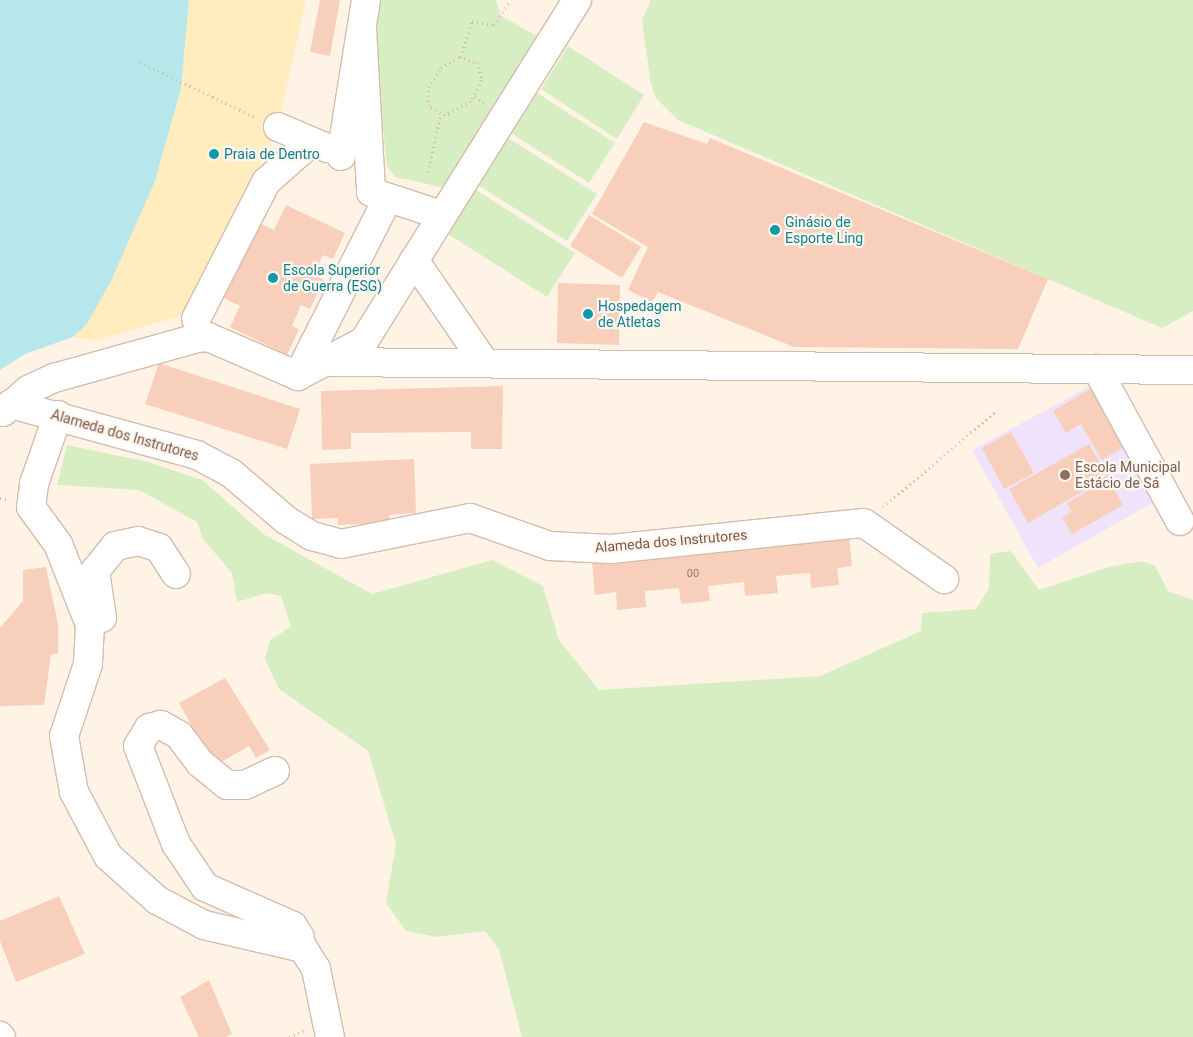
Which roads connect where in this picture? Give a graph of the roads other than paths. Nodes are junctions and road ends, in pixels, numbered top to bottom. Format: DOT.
graph roads {
  1 [pos="347,0"];
  2 [pos="366,0"];
  3 [pos="578,0"];
  4 [pos="362,28"];
  5 [pos="278,127"];
  6 [pos="327,149"];
  7 [pos="379,196"];
  8 [pos="441,216"];
  9 [pos="414,260"];
  10 [pos="196,319"];
  11 [pos="328,362"];
  12 [pos="484,362"];
  13 [pos="1097,368"];
  14 [pos="1193,370"];
  15 [pos="298,376"];
  16 [pos="5,409"];
  17 [pos="58,415"];
  18 [pos="1180,521"];
  19 [pos="176,574"];
  20 [pos="944,579"];
  21 [pos="72,711"];
  22 [pos="275,771"];
  23 [pos="303,948"];
  24 [pos="330,1037"];
  1 -- 6 [label="street"];
  2 -- 4 [label="street"];
  3 -- 8 [label="street"];
  4 -- 6 [label="street"];
  4 -- 7 [label="street"];
  5 -- 6 [label="street"];
  6 -- 7 [label="street"];
  6 -- 10 [label="street"];
  7 -- 8 [label="street"];
  7 -- 15 [label="street"];
  8 -- 9 [label="street"];
  9 -- 11 [label="street"];
  9 -- 12 [label="street"];
  11 -- 12 [label="street"];
  11 -- 15 [label="street"];
  12 -- 13 [label="street"];
  13 -- 14 [label="street"];
  13 -- 18 [label="street"];
  15 -- 16 [label="street"];
  16 -- 17 [label="street, Alameda dos Instrutores"];
  17 -- 20 [label="street, Alameda dos Instrutores"];
  17 -- 21 [label="street"];
  19 -- 21 [label="street"];
  21 -- 23 [label="street"];
  22 -- 23 [label="street"];
  23 -- 24 [label="street"];
}
